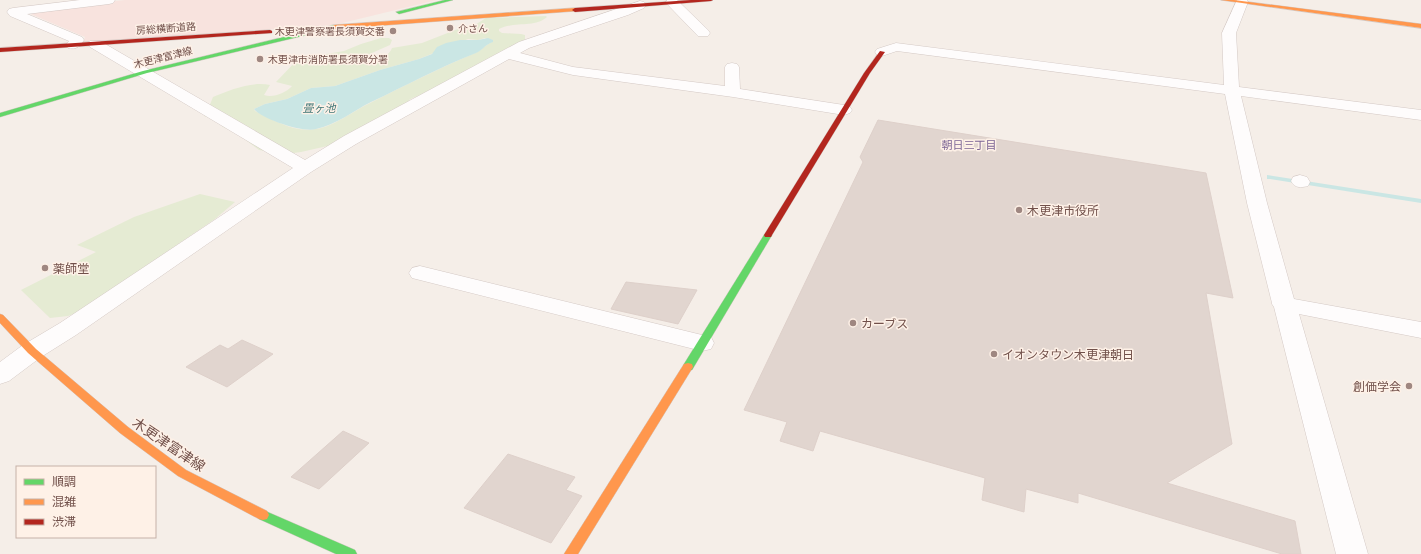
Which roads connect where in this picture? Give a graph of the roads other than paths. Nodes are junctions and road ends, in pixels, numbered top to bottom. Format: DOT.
graph roads {
  1 [pos="109,0"];
  2 [pos="451,0"];
  3 [pos="711,0"];
  4 [pos="1223,0"];
  5 [pos="672,2"];
  6 [pos="1242,2"];
  7 [pos="640,5"];
  8 [pos="0,6"];
  9 [pos="13,12"];
  10 [pos="1421,26"];
  11 [pos="334,27"];
  12 [pos="703,32"];
  13 [pos="95,44"];
  14 [pos="73,45"];
  15 [pos="0,50"];
  16 [pos="882,52"];
  17 [pos="507,54"];
  18 [pos="732,67"];
  19 [pos="145,72"];
  20 [pos="1232,91"];
  21 [pos="733,92"];
  22 [pos="844,110"];
  23 [pos="0,115"];
  24 [pos="1421,115"];
  25 [pos="305,168"];
  26 [pos="420,273"];
  27 [pos="1283,304"];
  28 [pos="0,317"];
  29 [pos="1421,330"];
  30 [pos="702,343"];
  31 [pos="32,351"];
  32 [pos="0,375"];
  33 [pos="350,554"];
  34 [pos="571,554"];
  35 [pos="1352,554"];
  1 -- 9 [label="street"];
  2 -- 11 [label="street"];
  3 -- 5 [label="street"];
  4 -- 6 [label="street"];
  5 -- 7 [label="street"];
  5 -- 12 [label="street"];
  6 -- 10 [label="street"];
  6 -- 20 [label="street"];
  7 -- 11 [label="street"];
  7 -- 17 [label="street"];
  8 -- 9 [label="street"];
  9 -- 14 [label="street"];
  11 -- 13 [label="street, 房総横断道路"];
  11 -- 19 [label="street, 木更津富津線"];
  13 -- 14 [label="street, 房総横断道路"];
  13 -- 19 [label="street"];
  14 -- 15 [label="street, 房総横断道路"];
  16 -- 20 [label="street"];
  16 -- 22 [label="street"];
  17 -- 21 [label="street"];
  17 -- 25 [label="street"];
  18 -- 21 [label="street"];
  19 -- 23 [label="street, 木更津富津線"];
  19 -- 25 [label="street"];
  20 -- 24 [label="street"];
  20 -- 27 [label="street"];
  21 -- 22 [label="street"];
  22 -- 30 [label="street"];
  25 -- 31 [label="street"];
  26 -- 30 [label="street"];
  27 -- 29 [label="street"];
  27 -- 35 [label="street"];
  28 -- 31 [label="street, 木更津富津線"];
  30 -- 34 [label="street"];
  31 -- 32 [label="street"];
  31 -- 33 [label="street, 木更津富津線"];
}
